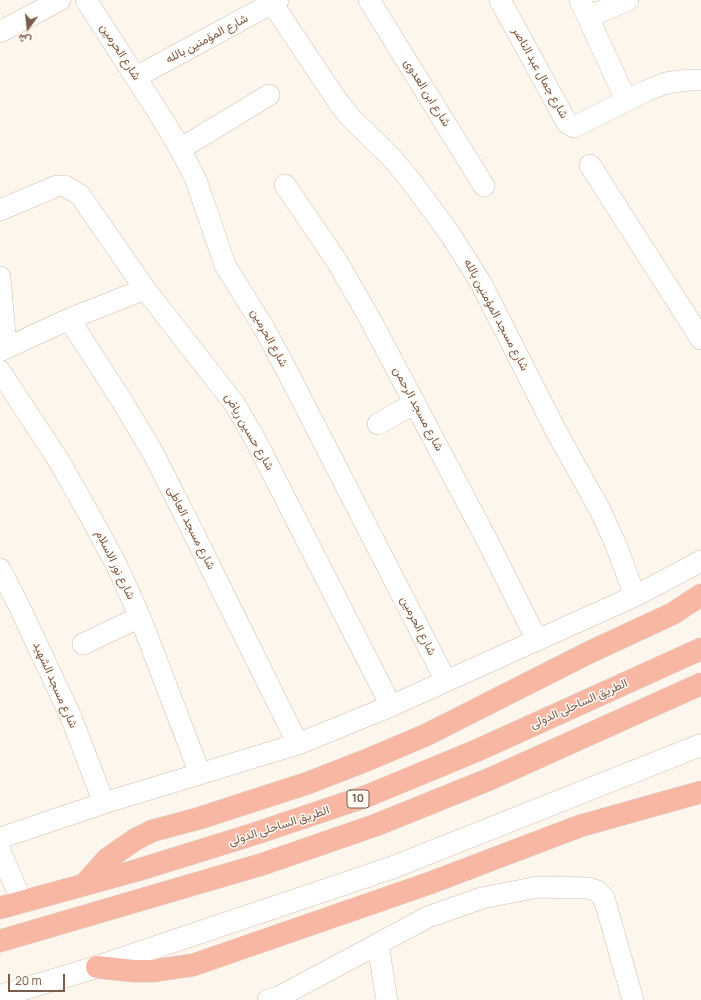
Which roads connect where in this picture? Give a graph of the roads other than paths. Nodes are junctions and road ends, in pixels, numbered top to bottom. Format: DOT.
graph roads {
  1 [pos="60,0"];
  2 [pos="86,0"];
  3 [pos="369,0"];
  4 [pos="500,0"];
  5 [pos="628,0"];
  6 [pos="275,2"];
  7 [pos="31,6"];
  8 [pos="584,9"];
  9 [pos="0,32"];
  10 [pos="136,77"];
  11 [pos="701,80"];
  12 [pos="269,95"];
  13 [pos="626,100"];
  14 [pos="180,150"];
  15 [pos="590,166"];
  16 [pos="285,185"];
  17 [pos="484,186"];
  18 [pos="0,210"];
  19 [pos="0,277"];
  20 [pos="145,288"];
  21 [pos="69,319"];
  22 [pos="701,339"];
  23 [pos="3,349"];
  24 [pos="0,371"];
  25 [pos="415,403"];
  26 [pos="378,424"];
  27 [pos="701,561"];
  28 [pos="0,570"];
  29 [pos="701,594"];
  30 [pos="635,596"];
  31 [pos="140,617"];
  32 [pos="537,640"];
  33 [pos="83,644"];
  34 [pos="701,649"];
  35 [pos="446,681"];
  36 [pos="701,684"];
  37 [pos="391,706"];
  38 [pos="298,744"];
  39 [pos="701,745"];
  40 [pos="200,774"];
  41 [pos="701,792"];
  42 [pos="104,803"];
  43 [pos="0,838"];
  44 [pos="0,850"];
  45 [pos="84,885"];
  46 [pos="22,902"];
  47 [pos="0,908"];
  48 [pos="0,941"];
  49 [pos="378,945"];
  50 [pos="97,967"];
  51 [pos="0,996"];
  52 [pos="275,999"];
  53 [pos="1,1000"];
  54 [pos="387,1000"];
  55 [pos="633,1000"];
  1 -- 7 [label="street"];
  2 -- 10 [label="street, شارع الحرمين"];
  3 -- 17 [label="street, شارع ابن العدوى"];
  4 -- 13 [label="street, شارع جمال عبد الناصر"];
  5 -- 8 [label="street"];
  6 -- 10 [label="street, شارع المؤمنين بالله"];
  6 -- 30 [label="street, شارع مسجد المؤمنين بالله"];
  7 -- 9 [label="street"];
  8 -- 13 [label="street"];
  10 -- 14 [label="street, شارع الحرمين"];
  11 -- 13 [label="street, شارع جمال عبد الناصر"];
  12 -- 14 [label="street"];
  14 -- 35 [label="street, شارع الحرمين"];
  15 -- 22 [label="street"];
  16 -- 25 [label="street, شارع مسجد الرحمن"];
  18 -- 20 [label="street, شارع حسين رياض"];
  19 -- 23 [label="street"];
  20 -- 21 [label="street"];
  20 -- 37 [label="street, شارع حسين رياض"];
  21 -- 23 [label="street"];
  21 -- 38 [label="street, شارع مسجد العاطى"];
  24 -- 31 [label="street, شارع نور الاسلام"];
  25 -- 26 [label="street"];
  25 -- 32 [label="street, شارع مسجد الرحمن"];
  27 -- 30 [label="street"];
  28 -- 42 [label="street, شارع مسجد الشهيد"];
  29 -- 45 [label="highway"];
  30 -- 32 [label="street"];
  31 -- 33 [label="street"];
  31 -- 40 [label="street, شارع نور الاسلام"];
  32 -- 35 [label="street"];
  34 -- 45 [label="highway, الطريق الساحلى الدولى / 10"];
  35 -- 37 [label="street"];
  36 -- 48 [label="highway"];
  37 -- 38 [label="street"];
  38 -- 40 [label="street"];
  39 -- 50 [label="street"];
  40 -- 42 [label="street"];
  41 -- 50 [label="highway"];
  42 -- 43 [label="street"];
  44 -- 46 [label="street"];
  45 -- 46 [label="highway, الطريق الساحلى الدولى / 10"];
  46 -- 47 [label="highway, الطريق الساحلى الدولى / 10"];
  49 -- 52 [label="street"];
  49 -- 54 [label="street"];
  49 -- 55 [label="street"];
  50 -- 51 [label="street"];
  51 -- 53 [label="street"];
}
